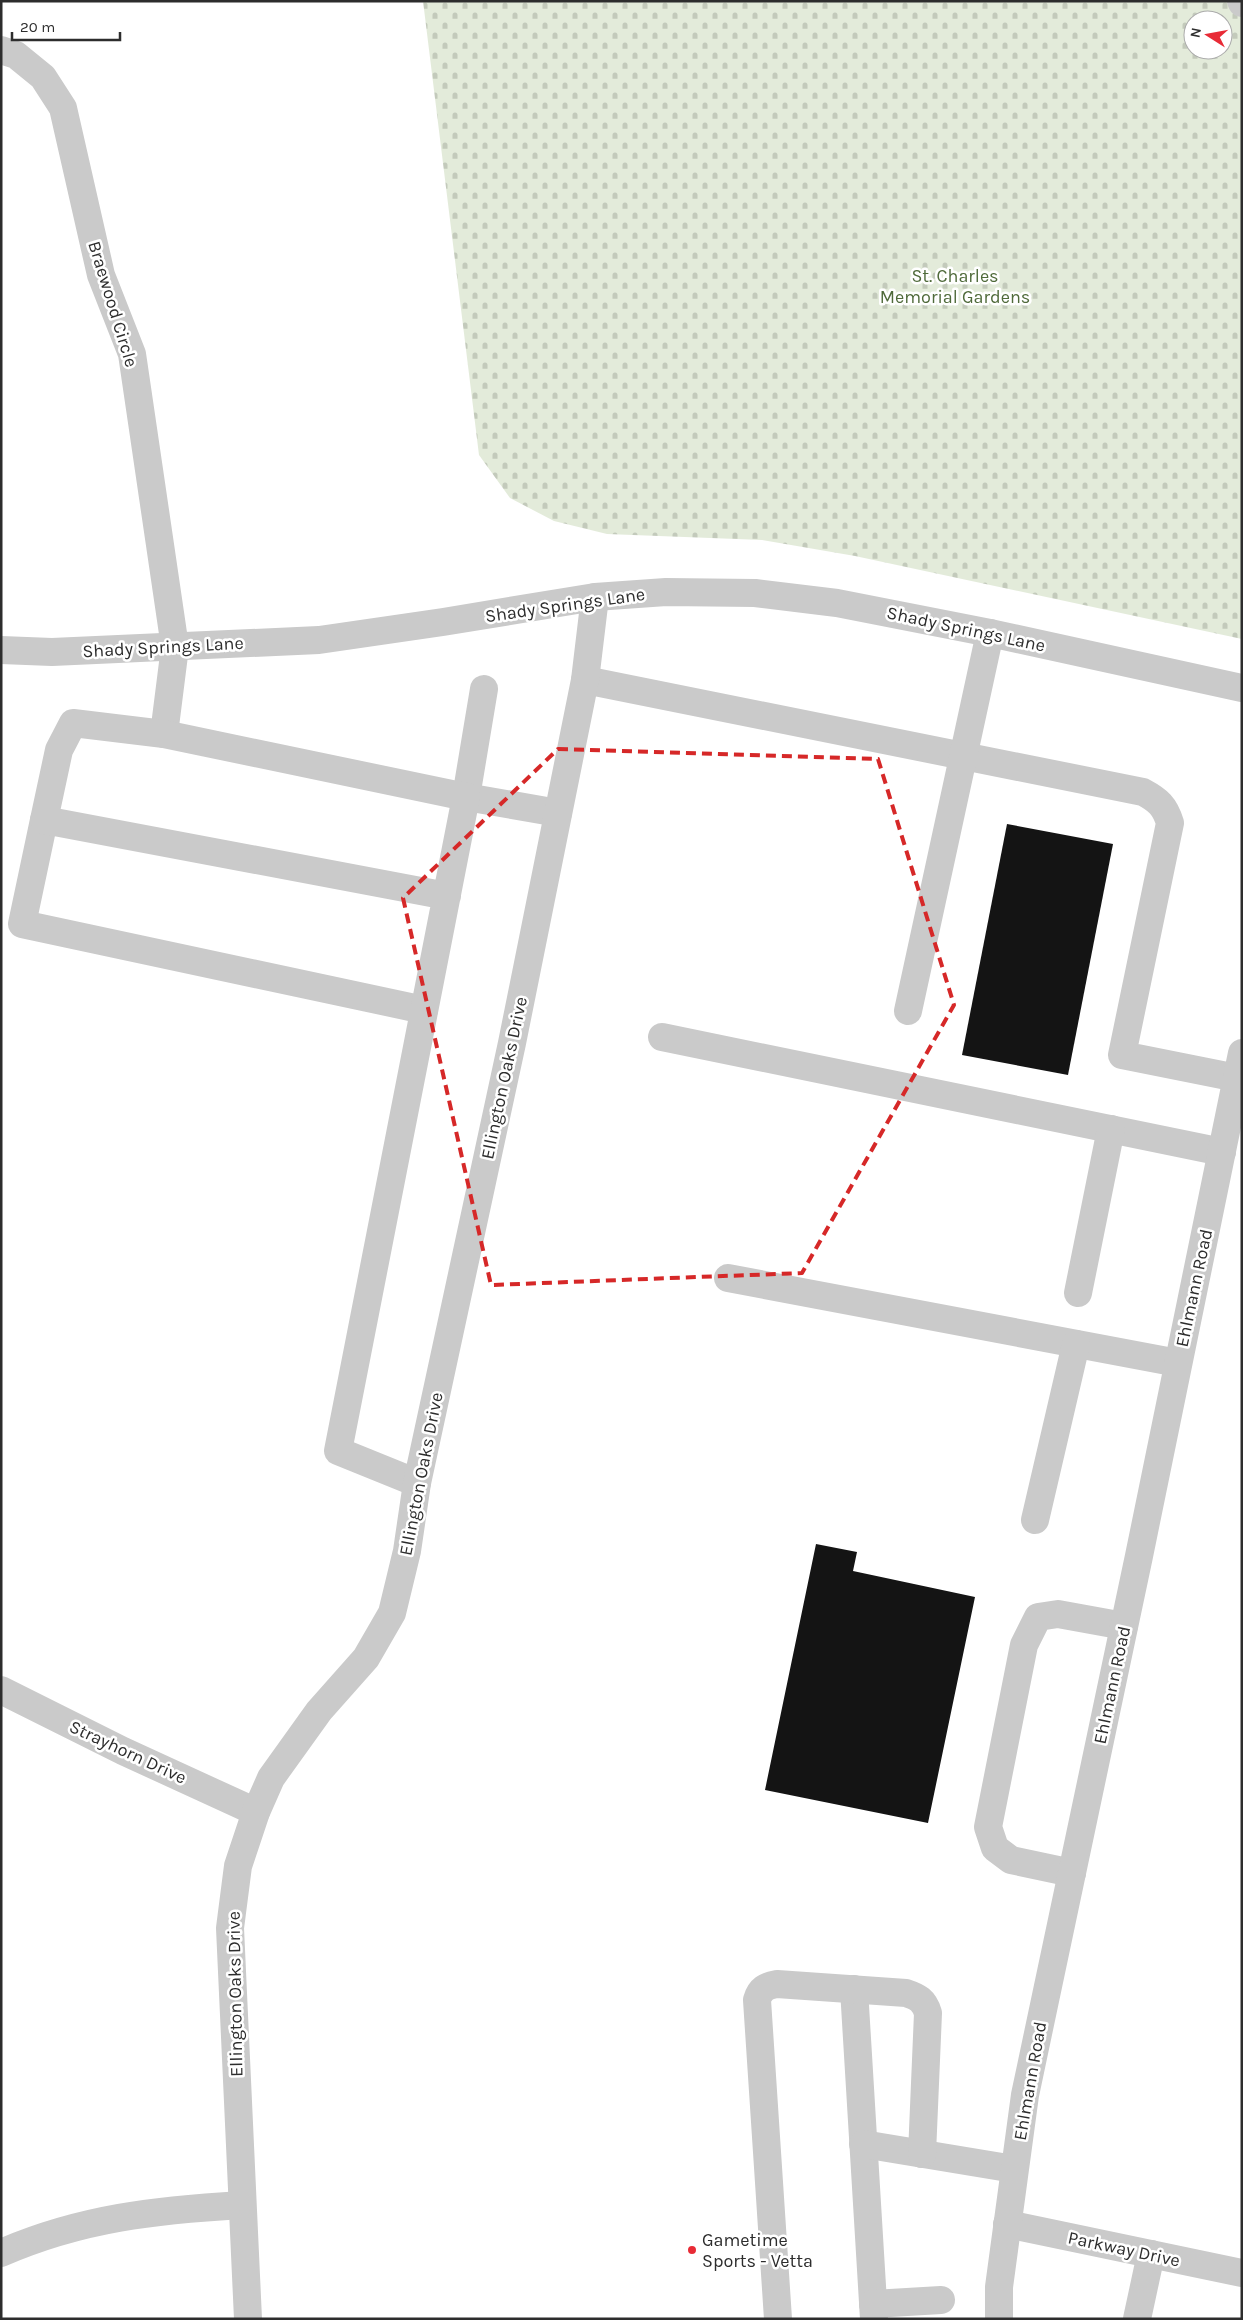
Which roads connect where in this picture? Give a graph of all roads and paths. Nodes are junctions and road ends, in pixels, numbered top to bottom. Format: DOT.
graph roads {
  1 [pos="1,50"];
  2 [pos="595,597"];
  3 [pos="990,633"];
  4 [pos="176,646"];
  5 [pos="1,650"];
  6 [pos="585,680"];
  7 [pos="1242,688"];
  8 [pos="484,689"];
  9 [pos="164,734"];
  10 [pos="963,755"];
  11 [pos="466,797"];
  12 [pos="558,813"];
  13 [pos="44,820"];
  14 [pos="447,896"];
  15 [pos="424,1010"];
  16 [pos="908,1011"];
  17 [pos="662,1037"];
  18 [pos="1239,1066"];
  19 [pos="1111,1129"];
  20 [pos="1222,1152"];
  21 [pos="728,1278"];
  22 [pos="1078,1293"];
  23 [pos="1076,1344"];
  24 [pos="1178,1363"];
  25 [pos="417,1483"];
  26 [pos="1035,1520"];
  27 [pos="1124,1626"];
  28 [pos="1,1690"];
  29 [pos="256,1812"];
  30 [pos="1072,1873"];
  31 [pos="854,1990"];
  32 [pos="863,2144"];
  33 [pos="922,2154"];
  34 [pos="1014,2170"];
  35 [pos="242,2205"];
  36 [pos="1007,2224"];
  37 [pos="1,2253"];
  38 [pos="1151,2254"];
  39 [pos="1242,2273"];
  40 [pos="941,2300"];
  41 [pos="873,2311"];
  42 [pos="248,2319"];
  43 [pos="778,2319"];
  44 [pos="999,2319"];
  45 [pos="1138,2319"];
  1 -- 4 [label="street, Braewood Circle"];
  2 -- 3 [label="street, Shady Springs Lane"];
  2 -- 4 [label="street, Shady Springs Lane"];
  2 -- 6 [label="street, Ellington Oaks Drive"];
  3 -- 7 [label="street, Shady Springs Lane"];
  3 -- 10 [label="street"];
  4 -- 5 [label="street, Shady Springs Lane"];
  4 -- 9 [label="street, Braewood Circle"];
  6 -- 10 [label="street"];
  6 -- 12 [label="street, Ellington Oaks Drive"];
  8 -- 11 [label="street"];
  9 -- 11 [label="street"];
  9 -- 13 [label="street"];
  10 -- 16 [label="street"];
  10 -- 18 [label="street"];
  11 -- 12 [label="street"];
  11 -- 14 [label="street"];
  12 -- 25 [label="street, Ellington Oaks Drive"];
  13 -- 14 [label="street"];
  13 -- 15 [label="street"];
  14 -- 15 [label="street"];
  15 -- 25 [label="street"];
  17 -- 19 [label="street"];
  18 -- 20 [label="street, Ehlmann Road"];
  19 -- 20 [label="street"];
  19 -- 22 [label="street"];
  20 -- 24 [label="street, Ehlmann Road"];
  21 -- 23 [label="street"];
  23 -- 24 [label="street"];
  23 -- 26 [label="street"];
  24 -- 27 [label="street, Ehlmann Road"];
  25 -- 29 [label="street, Ellington Oaks Drive"];
  27 -- 30 [label="street, Ehlmann Road"];
  27 -- 30 [label="street"];
  28 -- 29 [label="street, Strayhorn Drive"];
  29 -- 35 [label="street, Ellington Oaks Drive"];
  30 -- 34 [label="street, Ehlmann Road"];
  31 -- 32 [label="street"];
  31 -- 33 [label="street"];
  31 -- 43 [label="street"];
  32 -- 33 [label="street"];
  32 -- 41 [label="street"];
  33 -- 34 [label="street"];
  34 -- 36 [label="street, Ehlmann Road"];
  35 -- 37 [label="street"];
  35 -- 42 [label="street, Ellington Oaks Drive"];
  36 -- 38 [label="street, Parkway Drive"];
  36 -- 44 [label="street, Ehlmann Road"];
  38 -- 39 [label="street, Parkway Drive"];
  38 -- 45 [label="street"];
  40 -- 41 [label="street"];
}
